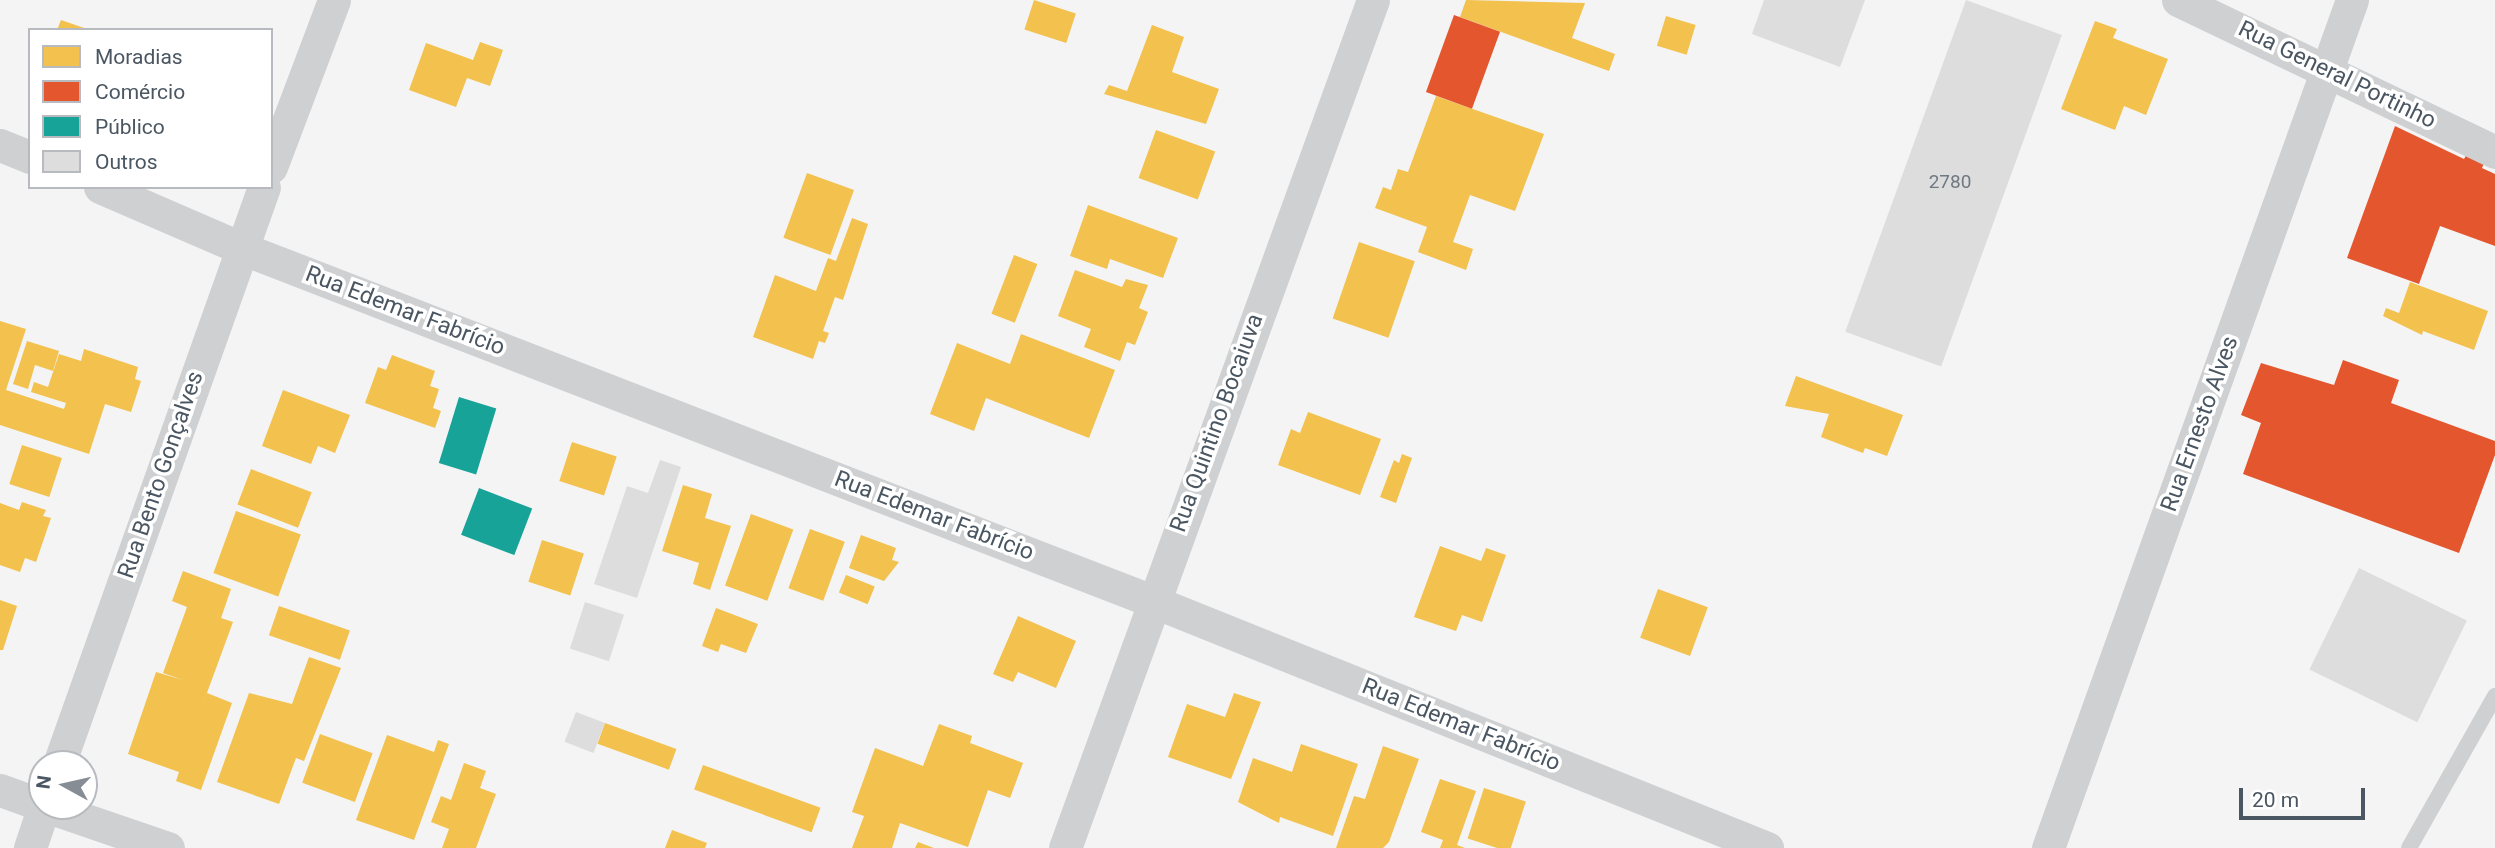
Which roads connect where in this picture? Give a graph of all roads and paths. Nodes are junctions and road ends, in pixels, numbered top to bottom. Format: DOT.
graph roads {
  1 [pos="334,0"];
  2 [pos="1373,0"];
  3 [pos="2178,0"];
  4 [pos="2352,0"];
  5 [pos="2328,68"];
  6 [pos="0,145"];
  7 [pos="2495,152"];
  8 [pos="28,156"];
  9 [pos="273,162"];
  10 [pos="105,189"];
  11 [pos="263,189"];
  12 [pos="241,248"];
  13 [pos="1152,601"];
  14 [pos="2495,696"];
  15 [pos="64,750"];
  16 [pos="0,790"];
  17 [pos="28,800"];
  18 [pos="39,820"];
  19 [pos="85,820"];
  20 [pos="2411,847"];
  21 [pos="30,848"];
  22 [pos="168,848"];
  23 [pos="1065,848"];
  24 [pos="1767,848"];
  25 [pos="2048,848"];
  1 -- 9 [label="street"];
  2 -- 13 [label="street, Rua Quintino Bocaiuva"];
  3 -- 5 [label="street, Rua General Portinho"];
  4 -- 5 [label="street, Rua Ernesto Alves"];
  5 -- 7 [label="street, Rua General Portinho"];
  5 -- 25 [label="street, Rua Ernesto Alves"];
  6 -- 8 [label="street"];
  10 -- 12 [label="street, Rua Edemar Fabrício"];
  11 -- 12 [label="street, Rua Bento Gonçalves"];
  12 -- 13 [label="street, Rua Edemar Fabrício"];
  12 -- 15 [label="street, Rua Bento Gonçalves"];
  13 -- 23 [label="street, Rua Quintino Bocaiuva"];
  13 -- 24 [label="street, Rua Edemar Fabrício"];
  14 -- 20 [label="lane"];
  16 -- 17 [label="street"];
  18 -- 21 [label="street"];
  19 -- 22 [label="street"];
}
